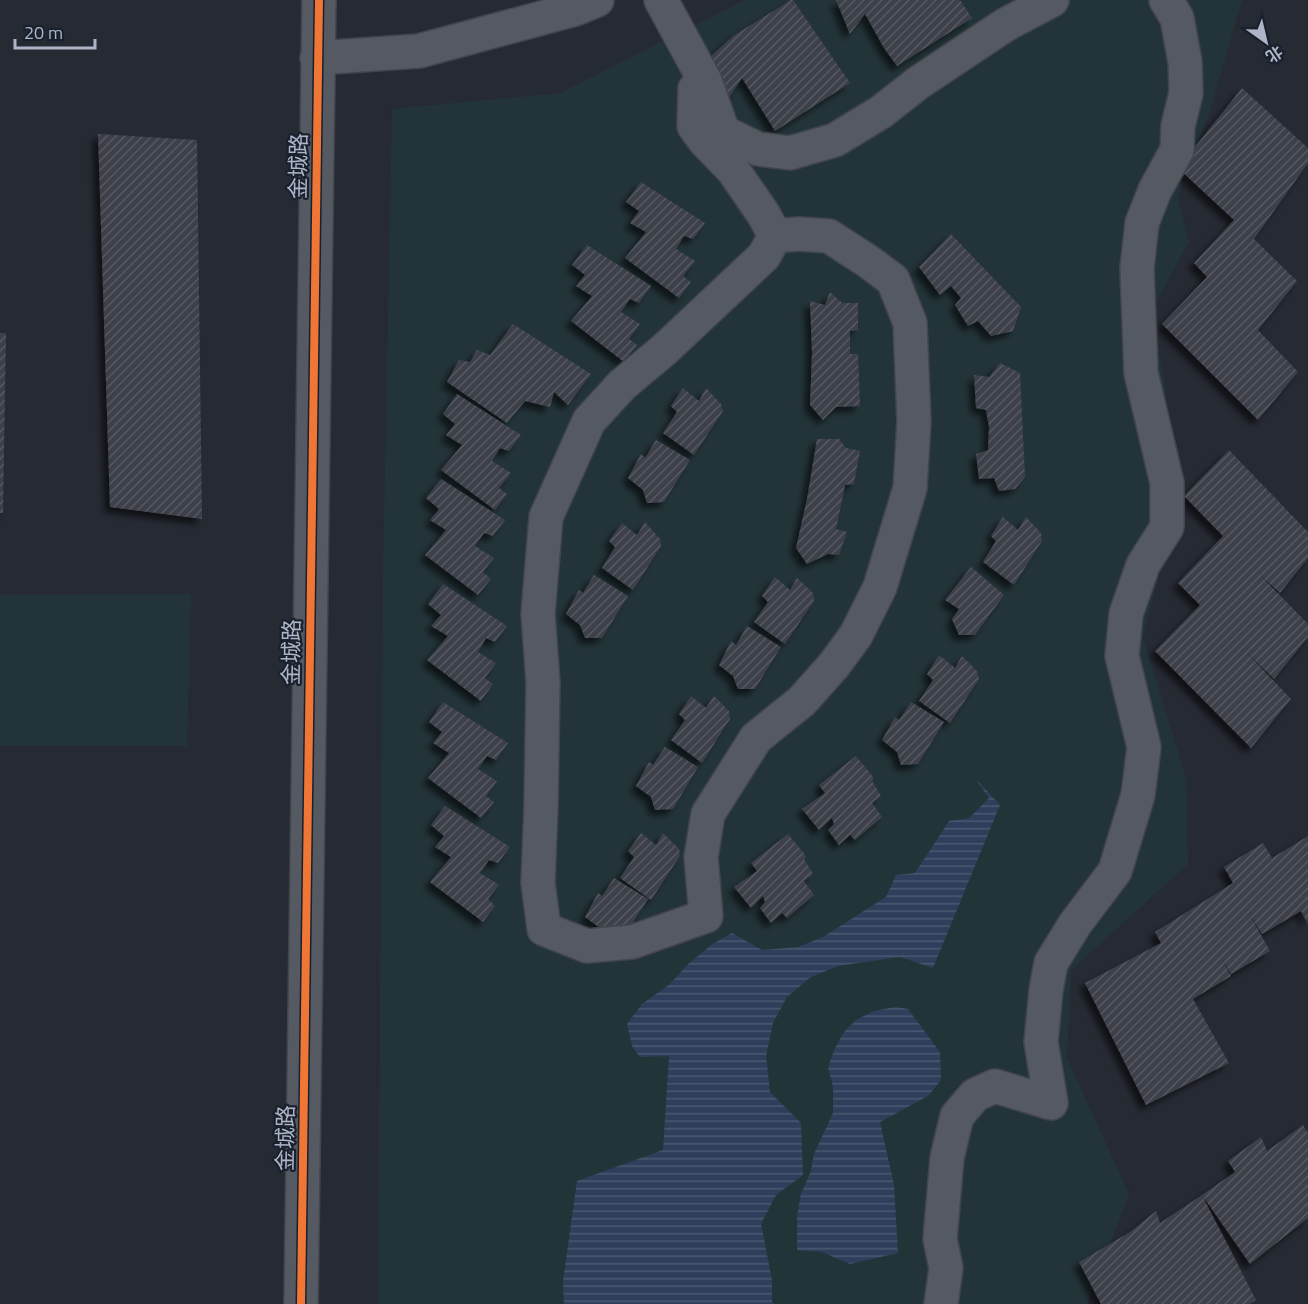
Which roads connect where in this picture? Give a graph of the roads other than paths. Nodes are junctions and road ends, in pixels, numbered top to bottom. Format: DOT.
graph roads {
  1 [pos="319,0"];
  2 [pos="597,0"];
  3 [pos="661,0"];
  4 [pos="1052,0"];
  5 [pos="1166,0"];
  6 [pos="317,58"];
  7 [pos="705,81"];
  8 [pos="775,236"];
  9 [pos="301,1304"];
  10 [pos="941,1304"];
  1 -- 6 [label="street, 金城路"];
  2 -- 6 [label="street"];
  3 -- 7 [label="street"];
  4 -- 7 [label="street"];
  5 -- 10 [label="street"];
  6 -- 9 [label="street, 金城路"];
  7 -- 8 [label="street"];
  8 -- 8 [label="street"];
}
